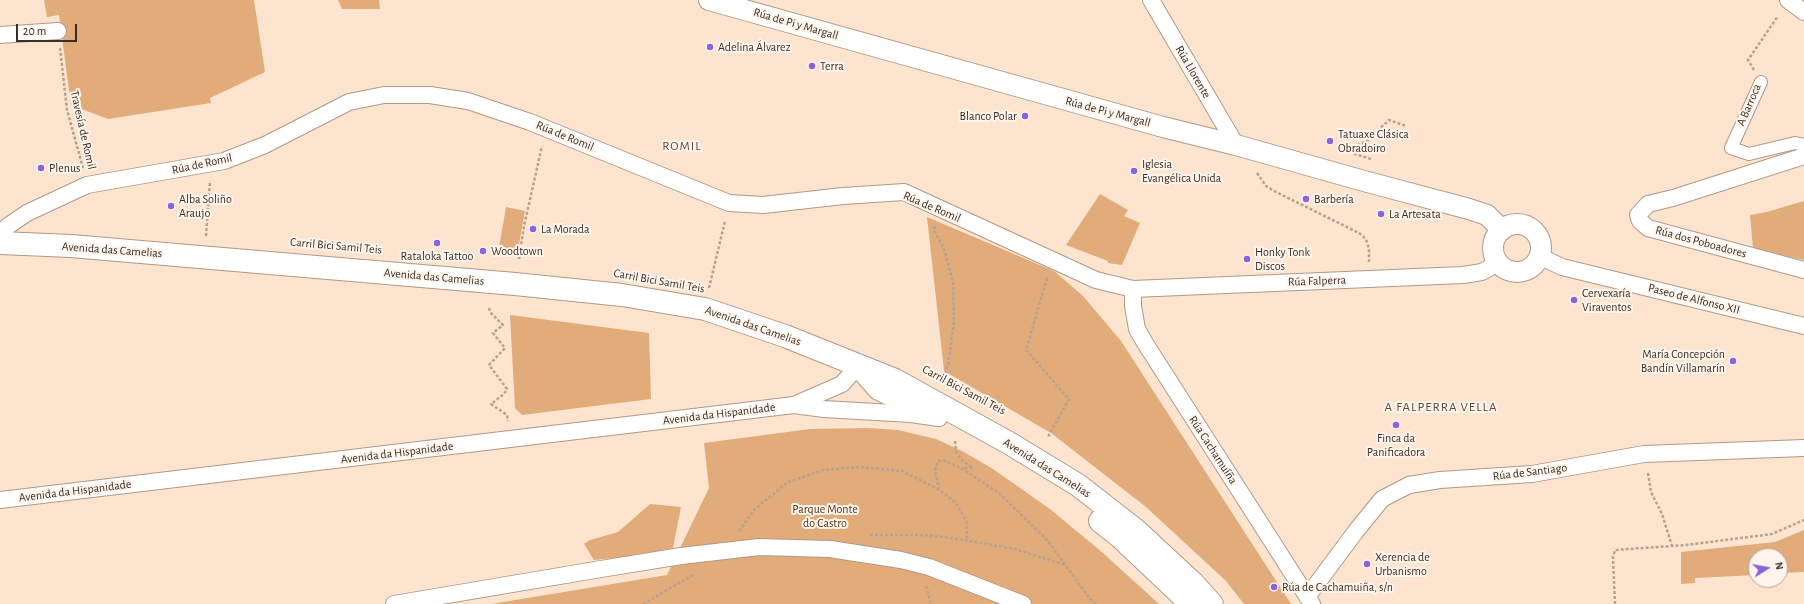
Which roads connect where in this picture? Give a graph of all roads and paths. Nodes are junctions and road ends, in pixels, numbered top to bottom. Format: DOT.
graph roads {
  1 [pos="709,0"];
  2 [pos="1151,0"];
  3 [pos="1788,0"];
  4 [pos="1804,12"];
  5 [pos="0,35"];
  6 [pos="58,37"];
  7 [pos="1762,82"];
  8 [pos="1406,126"];
  9 [pos="544,141"];
  10 [pos="1804,145"];
  11 [pos="1242,146"];
  12 [pos="1804,156"];
  13 [pos="1371,159"];
  14 [pos="84,173"];
  15 [pos="210,175"];
  16 [pos="726,215"];
  17 [pos="936,224"];
  18 [pos="1502,230"];
  19 [pos="0,234"];
  20 [pos="206,236"];
  21 [pos="0,243"];
  22 [pos="1539,256"];
  23 [pos="519,259"];
  24 [pos="1369,262"];
  25 [pos="1498,263"];
  26 [pos="1804,270"];
  27 [pos="1048,275"];
  28 [pos="709,288"];
  29 [pos="1133,289"];
  30 [pos="489,308"];
  31 [pos="1804,326"];
  32 [pos="858,366"];
  33 [pos="944,378"];
  34 [pos="794,405"];
  35 [pos="507,415"];
  36 [pos="939,418"];
  37 [pos="1048,437"];
  38 [pos="956,441"];
  39 [pos="1804,448"];
  40 [pos="1644,454"];
  41 [pos="961,468"];
  42 [pos="940,490"];
  43 [pos="0,500"];
  44 [pos="1804,520"];
  45 [pos="899,534"];
  46 [pos="967,541"];
  47 [pos="1672,546"];
  48 [pos="732,550"];
  49 [pos="1065,565"];
  50 [pos="700,572"];
  51 [pos="926,583"];
  52 [pos="1309,600"];
  53 [pos="394,604"];
  54 [pos="643,604"];
  55 [pos="931,604"];
  56 [pos="1023,604"];
  57 [pos="1096,604"];
  58 [pos="1191,604"];
  59 [pos="1212,604"];
  60 [pos="1615,604"];
  1 -- 11 [label="street, Rúa de Pi y Margall"];
  2 -- 11 [label="street, Rúa Llorente"];
  3 -- 4 [label="street"];
  3 -- 7 [label="path, A Barroca"];
  5 -- 6 [label="street"];
  6 -- 14 [label="path, Travesía de Romil"];
  7 -- 10 [label="street, A Barroca"];
  8 -- 13 [label="path"];
  9 -- 23 [label="path"];
  11 -- 18 [label="street, Rúa de Pi y Margall"];
  11 -- 24 [label="path"];
  12 -- 26 [label="street, Rúa dos Poboadores"];
  15 -- 20 [label="path"];
  16 -- 28 [label="path"];
  17 -- 33 [label="path"];
  18 -- 22 [label="street"];
  18 -- 25 [label="street"];
  19 -- 29 [label="street, Rúa de Romil"];
  21 -- 32 [label="main road, Avenida das Camelias"];
  22 -- 25 [label="street"];
  22 -- 31 [label="street, Paseo de Alfonso XII"];
  25 -- 29 [label="street, Rúa Falperra"];
  27 -- 37 [label="path"];
  29 -- 52 [label="street, Rúa Cachamuíña"];
  30 -- 35 [label="path"];
  32 -- 34 [label="street, Avenida da Hispanidade"];
  32 -- 36 [label="main road, Avenida das Camelias"];
  32 -- 59 [label="main road, Avenida das Camelias"];
  34 -- 36 [label="street, Avenida da Hispanidade"];
  34 -- 43 [label="street, Avenida da Hispanidade"];
  36 -- 58 [label="main road, Avenida das Camelias"];
  38 -- 41 [label="path"];
  39 -- 40 [label="street, Rúa de Santiago"];
  40 -- 47 [label="path"];
  40 -- 52 [label="street, Rúa de Santiago"];
  41 -- 42 [label="path"];
  41 -- 49 [label="path"];
  42 -- 46 [label="path"];
  42 -- 48 [label="path"];
  44 -- 47 [label="path"];
  45 -- 46 [label="path"];
  46 -- 49 [label="path"];
  47 -- 60 [label="path"];
  48 -- 53 [label="street"];
  48 -- 56 [label="street"];
  49 -- 57 [label="path"];
  50 -- 54 [label="path"];
  51 -- 55 [label="path"];
}
